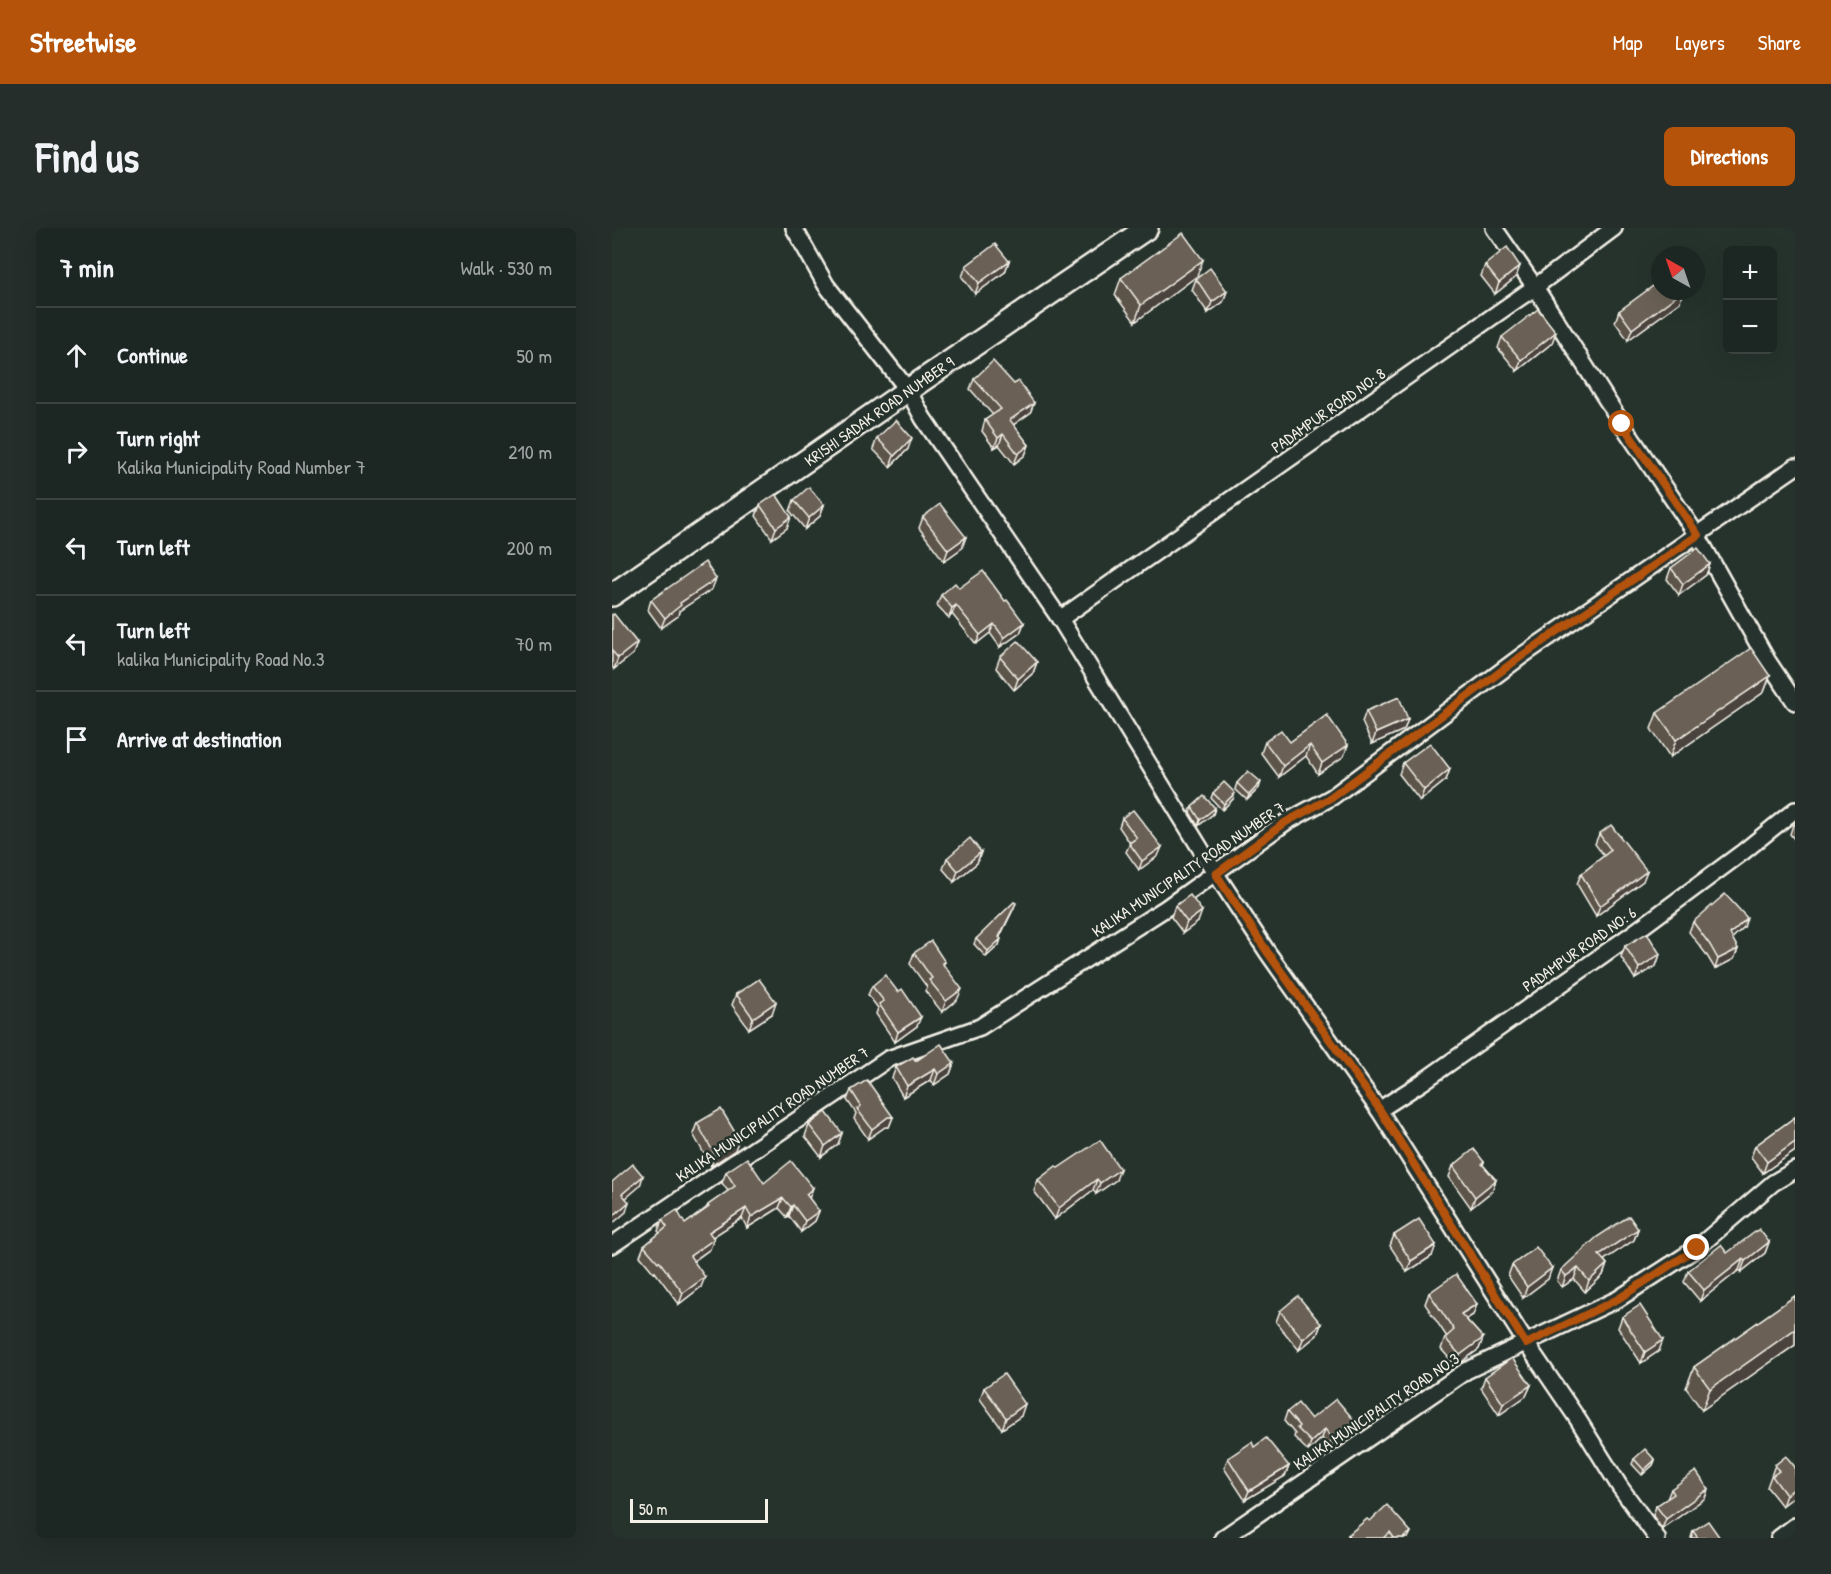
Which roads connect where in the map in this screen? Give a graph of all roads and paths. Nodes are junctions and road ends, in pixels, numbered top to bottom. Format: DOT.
graph roads {
  1 [pos="794,228"];
  2 [pos="1148,228"];
  3 [pos="1494,228"];
  4 [pos="1614,228"];
  5 [pos="1535,287"];
  6 [pos="909,390"];
  7 [pos="1795,467"];
  8 [pos="1698,535"];
  9 [pos="612,595"];
  10 [pos="1060,619"];
  11 [pos="1795,702"];
  12 [pos="1795,810"];
  13 [pos="1216,874"];
  14 [pos="1380,1110"];
  15 [pos="1795,1170"];
  16 [pos="612,1245"];
  17 [pos="1526,1344"];
  18 [pos="1795,1526"];
  19 [pos="1223,1538"];
  20 [pos="1657,1538"];
  21 [pos="1779,1538"];
  1 -- 6 [label="street"];
  2 -- 6 [label="street, KRISHI SADAK ROAD NUMBER 9"];
  3 -- 5 [label="street"];
  4 -- 5 [label="street, PADAMPUR ROAD NO: 8"];
  5 -- 8 [label="street"];
  5 -- 10 [label="street, PADAMPUR ROAD NO: 8"];
  6 -- 9 [label="street, KRISHI SADAK ROAD NUMBER 9"];
  6 -- 10 [label="street"];
  7 -- 8 [label="street, KALIKA MUNICIPALITY ROAD NUMBER 7"];
  8 -- 11 [label="street"];
  8 -- 13 [label="street, KALIKA MUNICIPALITY ROAD NUMBER 7"];
  10 -- 13 [label="street"];
  12 -- 14 [label="street, PADAMPUR ROAD NO: 6"];
  13 -- 14 [label="street"];
  13 -- 16 [label="street, KALIKA MUNICIPALITY ROAD NUMBER 7"];
  14 -- 17 [label="street"];
  15 -- 17 [label="street, KALIKA MUNICIPALITY ROAD NO.3"];
  17 -- 19 [label="street, KALIKA MUNICIPALITY ROAD NO.3"];
  17 -- 20 [label="street"];
  18 -- 21 [label="street"];
}
